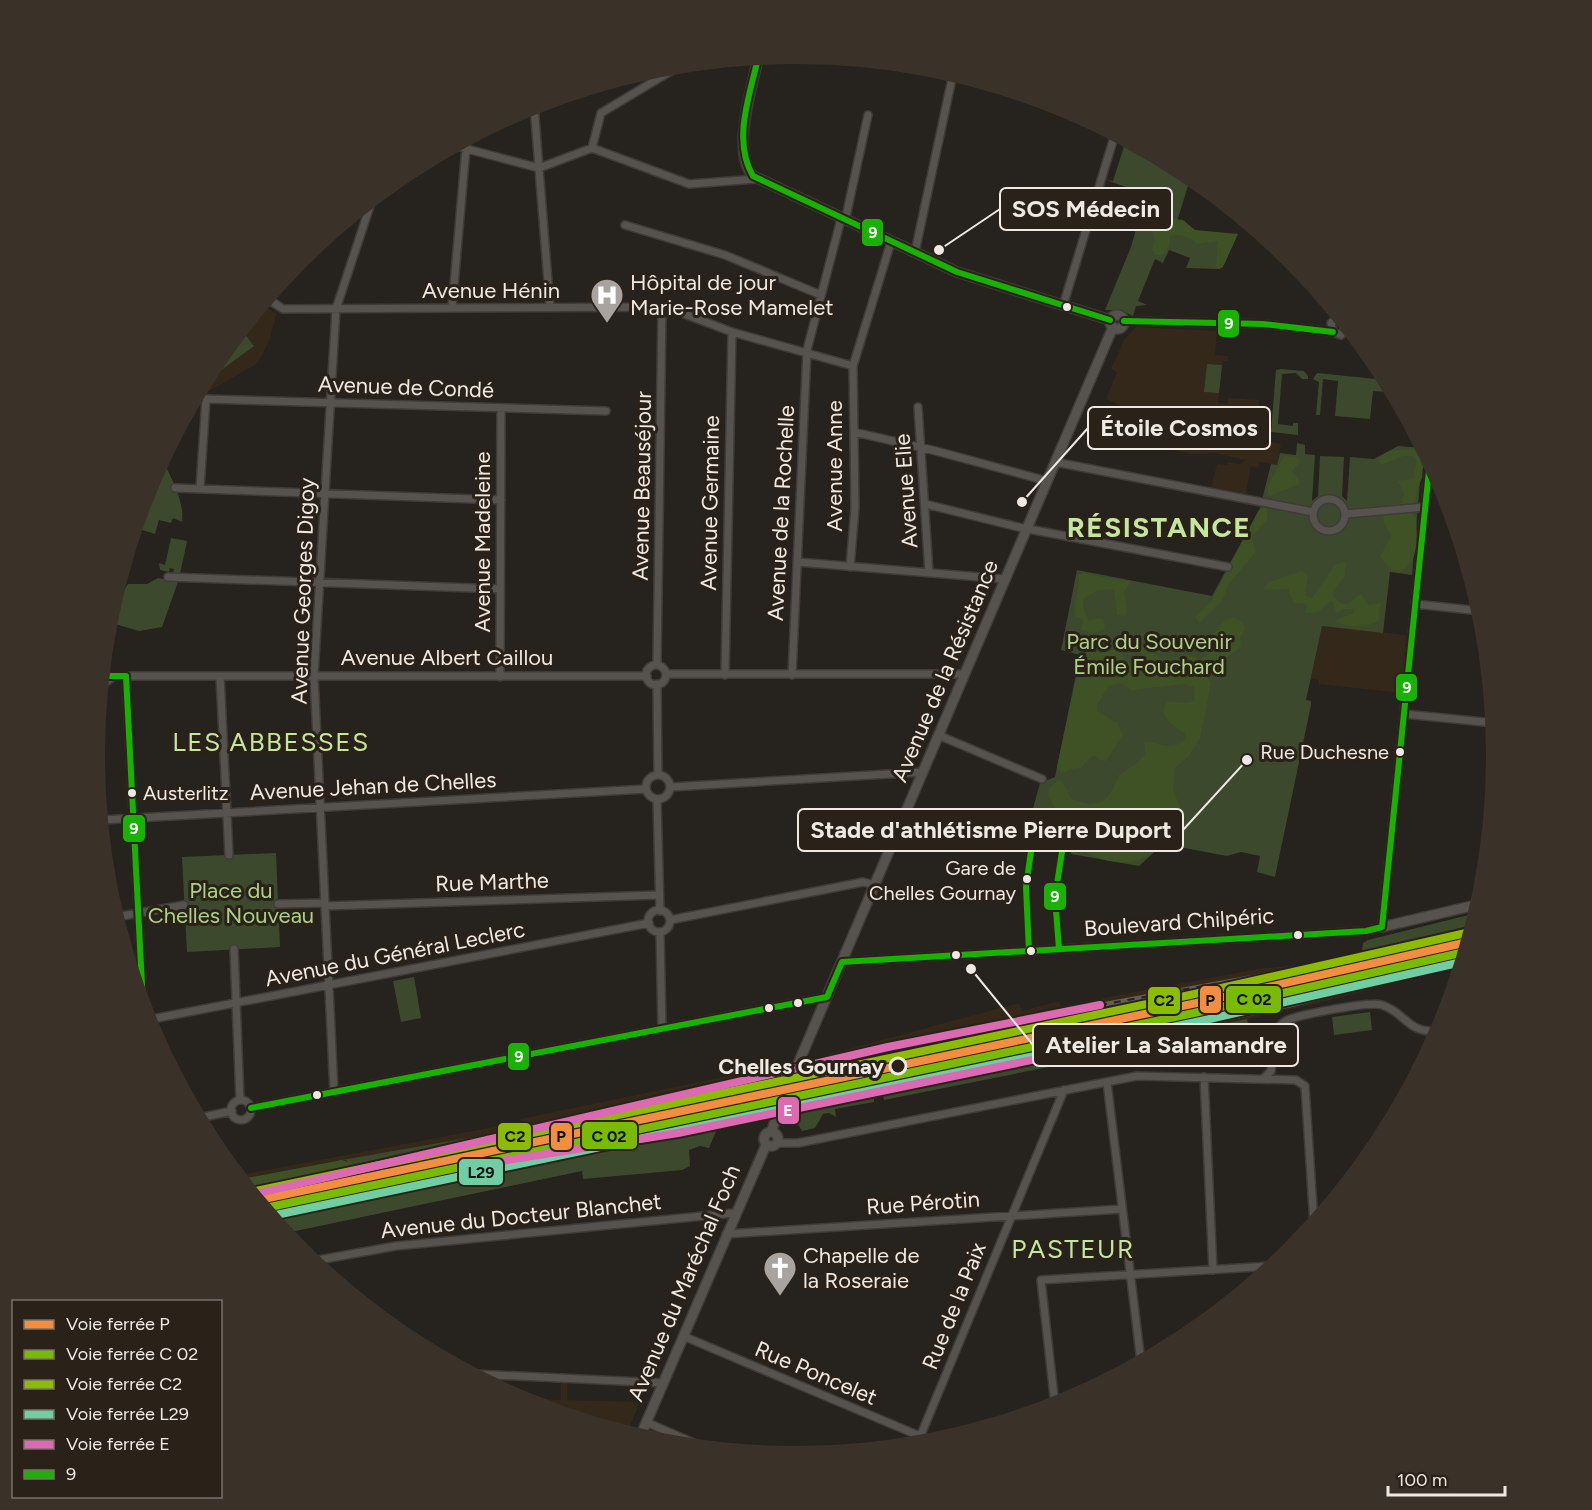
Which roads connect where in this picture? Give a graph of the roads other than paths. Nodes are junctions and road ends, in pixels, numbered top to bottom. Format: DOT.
graph roads {
  1 [pos="757,66"];
  2 [pos="658,79"];
  3 [pos="951,83"];
  4 [pos="868,115"];
  5 [pos="535,116"];
  6 [pos="1113,142"];
  7 [pos="467,148"];
  8 [pos="592,148"];
  9 [pos="466,149"];
  10 [pos="539,168"];
  11 [pos="757,179"];
  12 [pos="367,214"];
  13 [pos="843,220"];
  14 [pos="626,225"];
  15 [pos="891,242"];
  16 [pos="915,252"];
  17 [pos="821,295"];
  18 [pos="274,303"];
  19 [pos="1063,306"];
  20 [pos="550,307"];
  21 [pos="663,307"];
  22 [pos="452,308"];
  23 [pos="336,309"];
  24 [pos="1124,321"];
  25 [pos="1112,323"];
  26 [pos="1331,323"];
  27 [pos="1316,330"];
  28 [pos="732,332"];
  29 [pos="1334,332"];
  30 [pos="1343,333"];
  31 [pos="807,353"];
  32 [pos="853,366"];
  33 [pos="330,403"];
  34 [pos="918,407"];
  35 [pos="501,409"];
  36 [pos="606,411"];
  37 [pos="854,432"];
  38 [pos="921,447"];
  39 [pos="1055,462"];
  40 [pos="1428,478"];
  41 [pos="1047,481"];
  42 [pos="175,488"];
  43 [pos="200,488"];
  44 [pos="325,493"];
  45 [pos="501,500"];
  46 [pos="925,504"];
  47 [pos="1425,507"];
  48 [pos="1313,512"];
  49 [pos="1346,514"];
  50 [pos="1026,529"];
  51 [pos="797,562"];
  52 [pos="850,567"];
  53 [pos="1228,567"];
  54 [pos="929,573"];
  55 [pos="168,576"];
  56 [pos="1005,579"];
  57 [pos="320,584"];
  58 [pos="500,590"];
  59 [pos="1415,604"];
  60 [pos="1471,610"];
  61 [pos="657,665"];
  62 [pos="666,674"];
  63 [pos="964,674"];
  64 [pos="725,675"];
  65 [pos="792,675"];
  66 [pos="110,676"];
  67 [pos="114,676"];
  68 [pos="126,676"];
  69 [pos="220,676"];
  70 [pos="314,676"];
  71 [pos="500,676"];
  72 [pos="647,676"];
  73 [pos="110,679"];
  74 [pos="657,684"];
  75 [pos="1404,714"];
  76 [pos="1485,722"];
  77 [pos="938,735"];
  78 [pos="923,772"];
  79 [pos="658,775"];
  80 [pos="1042,779"];
  81 [pos="671,787"];
  82 [pos="646,789"];
  83 [pos="657,800"];
  84 [pos="321,807"];
  85 [pos="227,813"];
  86 [pos="133,818"];
  87 [pos="109,820"];
  88 [pos="229,855"];
  89 [pos="875,885"];
  90 [pos="659,895"];
  91 [pos="278,904"];
  92 [pos="325,904"];
  93 [pos="184,905"];
  94 [pos="1469,907"];
  95 [pos="660,911"];
  96 [pos="138,914"];
  97 [pos="125,916"];
  98 [pos="670,920"];
  99 [pos="649,923"];
  100 [pos="1382,927"];
  101 [pos="660,932"];
  102 [pos="234,950"];
  103 [pos="842,962"];
  104 [pos="141,975"];
  105 [pos="329,985"];
  106 [pos="827,998"];
  107 [pos="236,1003"];
  108 [pos="158,1018"];
  109 [pos="662,1029"];
  110 [pos="1429,1030"];
  111 [pos="798,1064"];
  112 [pos="1204,1077"];
  113 [pos="1263,1079"];
  114 [pos="1107,1082"];
  115 [pos="1064,1090"];
  116 [pos="334,1092"];
  117 [pos="240,1100"];
  118 [pos="251,1108"];
  119 [pos="232,1112"];
  120 [pos="208,1116"];
  121 [pos="777,1116"];
  122 [pos="771,1132"];
  123 [pos="777,1143"];
  124 [pos="766,1144"];
  125 [pos="1122,1209"];
  126 [pos="1313,1212"];
  127 [pos="734,1213"];
  128 [pos="1011,1216"];
  129 [pos="726,1234"];
  130 [pos="325,1259"];
  131 [pos="1258,1267"];
  132 [pos="1213,1270"];
  133 [pos="1130,1274"];
  134 [pos="683,1336"];
  135 [pos="1140,1354"];
  136 [pos="493,1375"];
  137 [pos="663,1383"];
  138 [pos="1054,1395"];
  139 [pos="646,1422"];
  140 [pos="644,1428"];
  141 [pos="674,1434"];
  142 [pos="921,1434"];
  143 [pos="915,1435"];
  1 -- 11 [label="street"];
  2 -- 8 [label="street"];
  3 -- 16 [label="street"];
  4 -- 13 [label="street, Avenue de la Rochelle"];
  5 -- 10 [label="street"];
  6 -- 19 [label="street"];
  7 -- 10 [label="street"];
  8 -- 10 [label="street"];
  8 -- 11 [label="street"];
  9 -- 22 [label="street"];
  10 -- 20 [label="street"];
  11 -- 13 [label="street"];
  12 -- 23 [label="street, Avenue Georges Digoy"];
  13 -- 15 [label="street"];
  13 -- 17 [label="street, Avenue de la Rochelle"];
  14 -- 17 [label="street"];
  15 -- 16 [label="street"];
  15 -- 32 [label="street, Avenue Anne"];
  16 -- 19 [label="street"];
  17 -- 31 [label="street, Avenue de la Rochelle"];
  18 -- 23 [label="street, Avenue Hénin"];
  19 -- 25 [label="street"];
  20 -- 21 [label="street, Avenue Hénin"];
  20 -- 22 [label="street, Avenue Hénin"];
  21 -- 28 [label="street, Avenue Hénin"];
  21 -- 61 [label="street, Avenue Beauséjour"];
  22 -- 23 [label="street, Avenue Hénin"];
  23 -- 33 [label="street, Avenue Georges Digoy"];
  24 -- 25 [label="street"];
  24 -- 27 [label="street"];
  25 -- 39 [label="street, Avenue de la Résistance"];
  26 -- 27 [label="street"];
  26 -- 29 [label="street"];
  27 -- 29 [label="street"];
  28 -- 31 [label="street, Avenue Hénin"];
  28 -- 64 [label="street, Avenue Germaine"];
  29 -- 30 [label="street"];
  31 -- 32 [label="street, Avenue Hénin"];
  31 -- 51 [label="street, Avenue de la Rochelle"];
  32 -- 37 [label="street, Avenue Anne"];
  33 -- 35 [label="street, Avenue de Condé"];
  33 -- 43 [label="street, Avenue de Condé"];
  33 -- 44 [label="street, Avenue Georges Digoy"];
  34 -- 38 [label="street, Avenue Elie"];
  35 -- 36 [label="street, Avenue de Condé"];
  35 -- 45 [label="street, Avenue Madeleine"];
  37 -- 38 [label="street"];
  37 -- 52 [label="street, Avenue Anne"];
  38 -- 41 [label="street"];
  38 -- 46 [label="street, Avenue Elie"];
  39 -- 41 [label="street, Avenue de la Résistance"];
  39 -- 48 [label="street"];
  40 -- 47 [label="street"];
  41 -- 50 [label="street, Avenue de la Résistance"];
  42 -- 43 [label="street"];
  43 -- 44 [label="street"];
  44 -- 45 [label="street"];
  44 -- 57 [label="street, Avenue Georges Digoy"];
  45 -- 58 [label="street, Avenue Madeleine"];
  46 -- 50 [label="street"];
  46 -- 54 [label="street, Avenue Elie"];
  47 -- 49 [label="street"];
  47 -- 59 [label="street"];
  48 -- 49 [label="street"];
  48 -- 49 [label="street"];
  50 -- 53 [label="street"];
  50 -- 56 [label="street, Avenue de la Résistance"];
  51 -- 52 [label="street"];
  51 -- 65 [label="street, Avenue de la Rochelle"];
  52 -- 54 [label="street"];
  54 -- 56 [label="street"];
  55 -- 57 [label="street"];
  56 -- 63 [label="street, Avenue de la Résistance"];
  57 -- 58 [label="street"];
  57 -- 70 [label="street, Avenue Georges Digoy"];
  58 -- 71 [label="street, Avenue Madeleine"];
  59 -- 60 [label="street"];
  59 -- 75 [label="street"];
  61 -- 62 [label="street"];
  61 -- 72 [label="street"];
  62 -- 64 [label="street"];
  62 -- 74 [label="street"];
  63 -- 65 [label="street"];
  63 -- 77 [label="street, Avenue de la Résistance"];
  64 -- 65 [label="street"];
  66 -- 67 [label="street, Avenue Albert Caillou"];
  67 -- 68 [label="street, Avenue Albert Caillou"];
  67 -- 73 [label="street"];
  68 -- 69 [label="street, Avenue Albert Caillou"];
  68 -- 86 [label="street"];
  69 -- 70 [label="street, Avenue Albert Caillou"];
  69 -- 85 [label="street"];
  70 -- 71 [label="street, Avenue Albert Caillou"];
  70 -- 84 [label="street, Avenue Georges Digoy"];
  71 -- 72 [label="street, Avenue Albert Caillou"];
  72 -- 74 [label="street"];
  74 -- 79 [label="street"];
  75 -- 76 [label="street"];
  75 -- 100 [label="street"];
  77 -- 78 [label="street, Avenue de la Résistance"];
  77 -- 80 [label="street"];
  78 -- 81 [label="street"];
  78 -- 89 [label="street, Avenue de la Résistance"];
  79 -- 81 [label="street"];
  79 -- 82 [label="street"];
  81 -- 83 [label="street"];
  82 -- 83 [label="street"];
  82 -- 84 [label="street, Avenue Jehan de Chelles"];
  83 -- 90 [label="street"];
  84 -- 85 [label="street, Avenue Jehan de Chelles"];
  84 -- 92 [label="street, Avenue Georges Digoy"];
  85 -- 86 [label="street, Avenue Jehan de Chelles"];
  85 -- 88 [label="street"];
  86 -- 87 [label="street, Avenue Jehan de Chelles"];
  86 -- 96 [label="street"];
  89 -- 98 [label="street"];
  89 -- 103 [label="street, Avenue de la Résistance"];
  90 -- 92 [label="street, Rue Marthe"];
  90 -- 95 [label="street"];
  91 -- 92 [label="street, Rue Marthe"];
  92 -- 105 [label="street, Avenue Georges Digoy"];
  93 -- 96 [label="street"];
  94 -- 100 [label="street, Boulevard Chilpéric"];
  95 -- 98 [label="street"];
  95 -- 99 [label="street"];
  96 -- 97 [label="street"];
  96 -- 104 [label="street"];
  98 -- 101 [label="street"];
  99 -- 101 [label="street"];
  99 -- 105 [label="street, Avenue du Général Leclerc"];
  100 -- 103 [label="street, Boulevard Chilpéric"];
  101 -- 109 [label="street"];
  102 -- 107 [label="street"];
  103 -- 106 [label="street, Avenue de la Résistance"];
  105 -- 107 [label="street, Avenue du Général Leclerc"];
  105 -- 116 [label="street, Avenue Georges Digoy"];
  106 -- 109 [label="street"];
  106 -- 111 [label="street, Avenue de la Résistance"];
  107 -- 108 [label="street, Avenue du Général Leclerc"];
  107 -- 117 [label="street"];
  109 -- 116 [label="street"];
  110 -- 113 [label="street"];
  112 -- 113 [label="street"];
  112 -- 114 [label="street"];
  112 -- 132 [label="street"];
  113 -- 126 [label="street"];
  114 -- 115 [label="street"];
  114 -- 125 [label="street"];
  115 -- 123 [label="street"];
  115 -- 128 [label="street, Rue de la Paix"];
  116 -- 118 [label="street"];
  117 -- 118 [label="street"];
  117 -- 119 [label="street"];
  118 -- 119 [label="street"];
  119 -- 120 [label="street"];
  121 -- 122 [label="street, Avenue du Maréchal Foch"];
  122 -- 123 [label="street"];
  122 -- 124 [label="street, Avenue du Maréchal Foch"];
  123 -- 124 [label="street, Avenue du Maréchal Foch"];
  124 -- 127 [label="street, Avenue du Maréchal Foch"];
  125 -- 128 [label="street, Rue Pérotin"];
  125 -- 133 [label="street"];
  127 -- 129 [label="street, Avenue du Maréchal Foch"];
  127 -- 130 [label="street, Avenue du Docteur Blanchet"];
  128 -- 129 [label="street, Rue Pérotin"];
  128 -- 142 [label="street, Rue de la Paix"];
  129 -- 134 [label="street, Avenue du Maréchal Foch"];
  131 -- 132 [label="street"];
  132 -- 133 [label="street"];
  133 -- 135 [label="street"];
  133 -- 138 [label="street"];
  134 -- 137 [label="street, Avenue du Maréchal Foch"];
  134 -- 143 [label="street, Rue Poncelet"];
  136 -- 137 [label="street"];
  137 -- 139 [label="street, Avenue du Maréchal Foch"];
  139 -- 140 [label="street, Avenue du Maréchal Foch"];
  139 -- 141 [label="street"];
}
